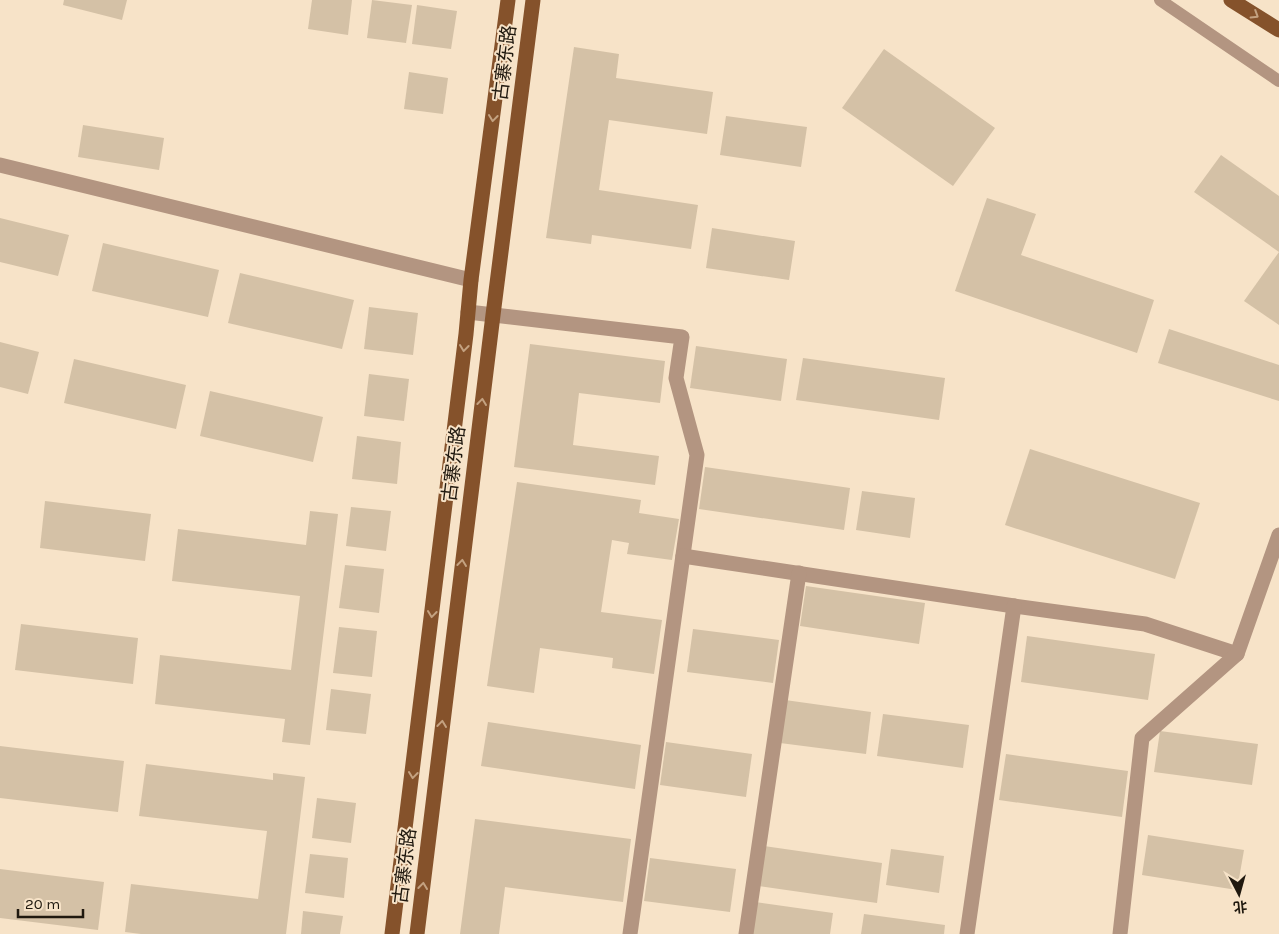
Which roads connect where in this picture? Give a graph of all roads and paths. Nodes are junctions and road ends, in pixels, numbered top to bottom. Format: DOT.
graph roads {
  1 [pos="508,0"];
  2 [pos="533,0"];
  3 [pos="1160,0"];
  4 [pos="1231,0"];
  5 [pos="1279,30"];
  6 [pos="1279,80"];
  7 [pos="0,165"];
  8 [pos="471,280"];
  9 [pos="468,312"];
  10 [pos="492,315"];
  11 [pos="1279,536"];
  12 [pos="683,556"];
  13 [pos="799,574"];
  14 [pos="1014,606"];
  15 [pos="1237,654"];
  16 [pos="392,934"];
  17 [pos="417,934"];
  18 [pos="630,934"];
  19 [pos="746,934"];
  20 [pos="967,934"];
  21 [pos="1120,934"];
  1 -- 8 [label="main road, 古寨东路, one-way"];
  2 -- 10 [label="main road, 古寨东路"];
  3 -- 6 [label="lane"];
  4 -- 5 [label="main road, one-way"];
  7 -- 8 [label="street"];
  8 -- 9 [label="main road, 古寨东路"];
  9 -- 10 [label="street"];
  9 -- 16 [label="main road, 古寨东路, one-way"];
  10 -- 12 [label="street"];
  17 -- 10 [label="main road, 古寨东路, one-way"];
  11 -- 15 [label="street"];
  12 -- 13 [label="street"];
  12 -- 18 [label="street"];
  13 -- 14 [label="street"];
  13 -- 19 [label="street"];
  14 -- 15 [label="street"];
  14 -- 20 [label="street"];
  15 -- 21 [label="street"];
}
